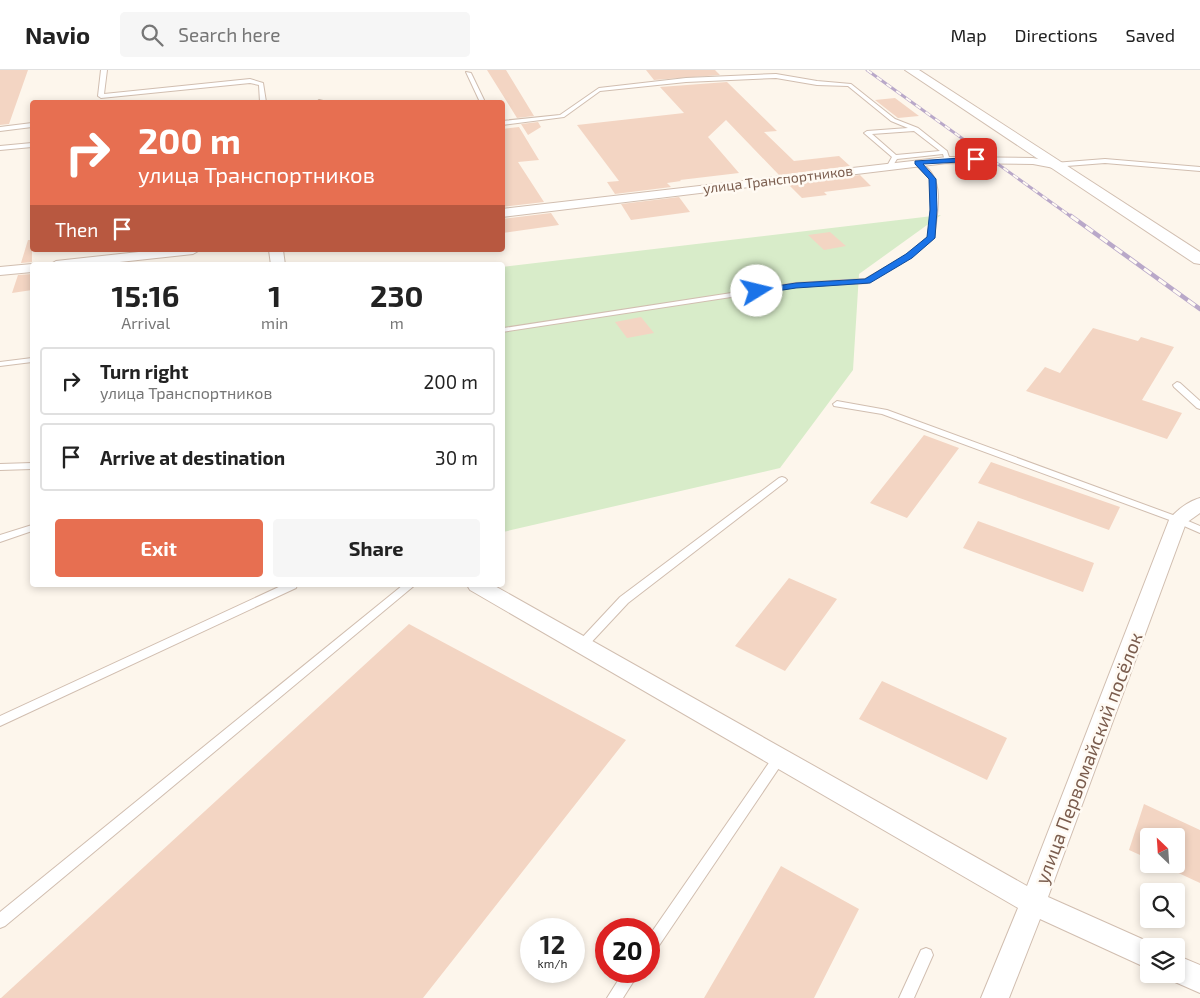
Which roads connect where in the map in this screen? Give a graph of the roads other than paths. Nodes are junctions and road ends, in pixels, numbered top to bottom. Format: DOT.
graph roads {
  1 [pos="104,70"];
  2 [pos="911,70"];
  3 [pos="468,73"];
  4 [pos="263,100"];
  5 [pos="482,100"];
  6 [pos="505,123"];
  7 [pos="30,125"];
  8 [pos="0,128"];
  9 [pos="916,129"];
  10 [pos="30,145"];
  11 [pos="0,148"];
  12 [pos="946,156"];
  13 [pos="892,162"];
  14 [pos="918,163"];
  15 [pos="1054,165"];
  16 [pos="1200,169"];
  17 [pos="505,213"];
  18 [pos="175,252"];
  19 [pos="1200,259"];
  20 [pos="83,262"];
  21 [pos="30,268"];
  22 [pos="0,271"];
  23 [pos="505,330"];
  24 [pos="30,360"];
  25 [pos="0,364"];
  26 [pos="1177,385"];
  27 [pos="837,404"];
  28 [pos="1200,406"];
  29 [pos="0,466"];
  30 [pos="30,466"];
  31 [pos="782,480"];
  32 [pos="1200,504"];
  33 [pos="1178,520"];
  34 [pos="30,529"];
  35 [pos="1200,530"];
  36 [pos="0,539"];
  37 [pos="288,587"];
  38 [pos="408,587"];
  39 [pos="480,587"];
  40 [pos="582,645"];
  41 [pos="0,721"];
  42 [pos="779,758"];
  43 [pos="1033,903"];
  44 [pos="0,921"];
  45 [pos="660,932"];
  46 [pos="1140,952"];
  47 [pos="926,955"];
  48 [pos="1185,972"];
  49 [pos="1200,979"];
  50 [pos="625,983"];
  51 [pos="614,998"];
  52 [pos="906,998"];
  53 [pos="995,998"];
  1 -- 4 [label="lane"];
  2 -- 15 [label="street"];
  3 -- 5 [label="lane"];
  6 -- 9 [label="lane"];
  7 -- 8 [label="lane"];
  9 -- 12 [label="lane"];
  9 -- 13 [label="lane"];
  10 -- 11 [label="lane"];
  12 -- 13 [label="lane"];
  12 -- 14 [label="street, улица Транспортников"];
  12 -- 15 [label="street, улица Транспортников"];
  13 -- 14 [label="street, улица Транспортников"];
  13 -- 17 [label="street, улица Транспортников"];
  14 -- 23 [label="lane"];
  15 -- 16 [label="lane"];
  15 -- 19 [label="street"];
  18 -- 20 [label="street"];
  21 -- 22 [label="street"];
  24 -- 25 [label="lane"];
  26 -- 28 [label="lane"];
  27 -- 33 [label="lane"];
  29 -- 30 [label="lane"];
  31 -- 40 [label="lane"];
  32 -- 33 [label="street"];
  33 -- 35 [label="lane"];
  33 -- 43 [label="street, улица Первомайский посёлок"];
  34 -- 36 [label="lane"];
  37 -- 41 [label="lane"];
  38 -- 44 [label="lane"];
  39 -- 40 [label="street"];
  40 -- 42 [label="street"];
  42 -- 43 [label="street"];
  42 -- 45 [label="lane"];
  43 -- 46 [label="street, улица Первомайский посёлок"];
  43 -- 53 [label="street"];
  47 -- 52 [label="lane"];
  48 -- 49 [label="street"];
  50 -- 51 [label="lane"];
}
